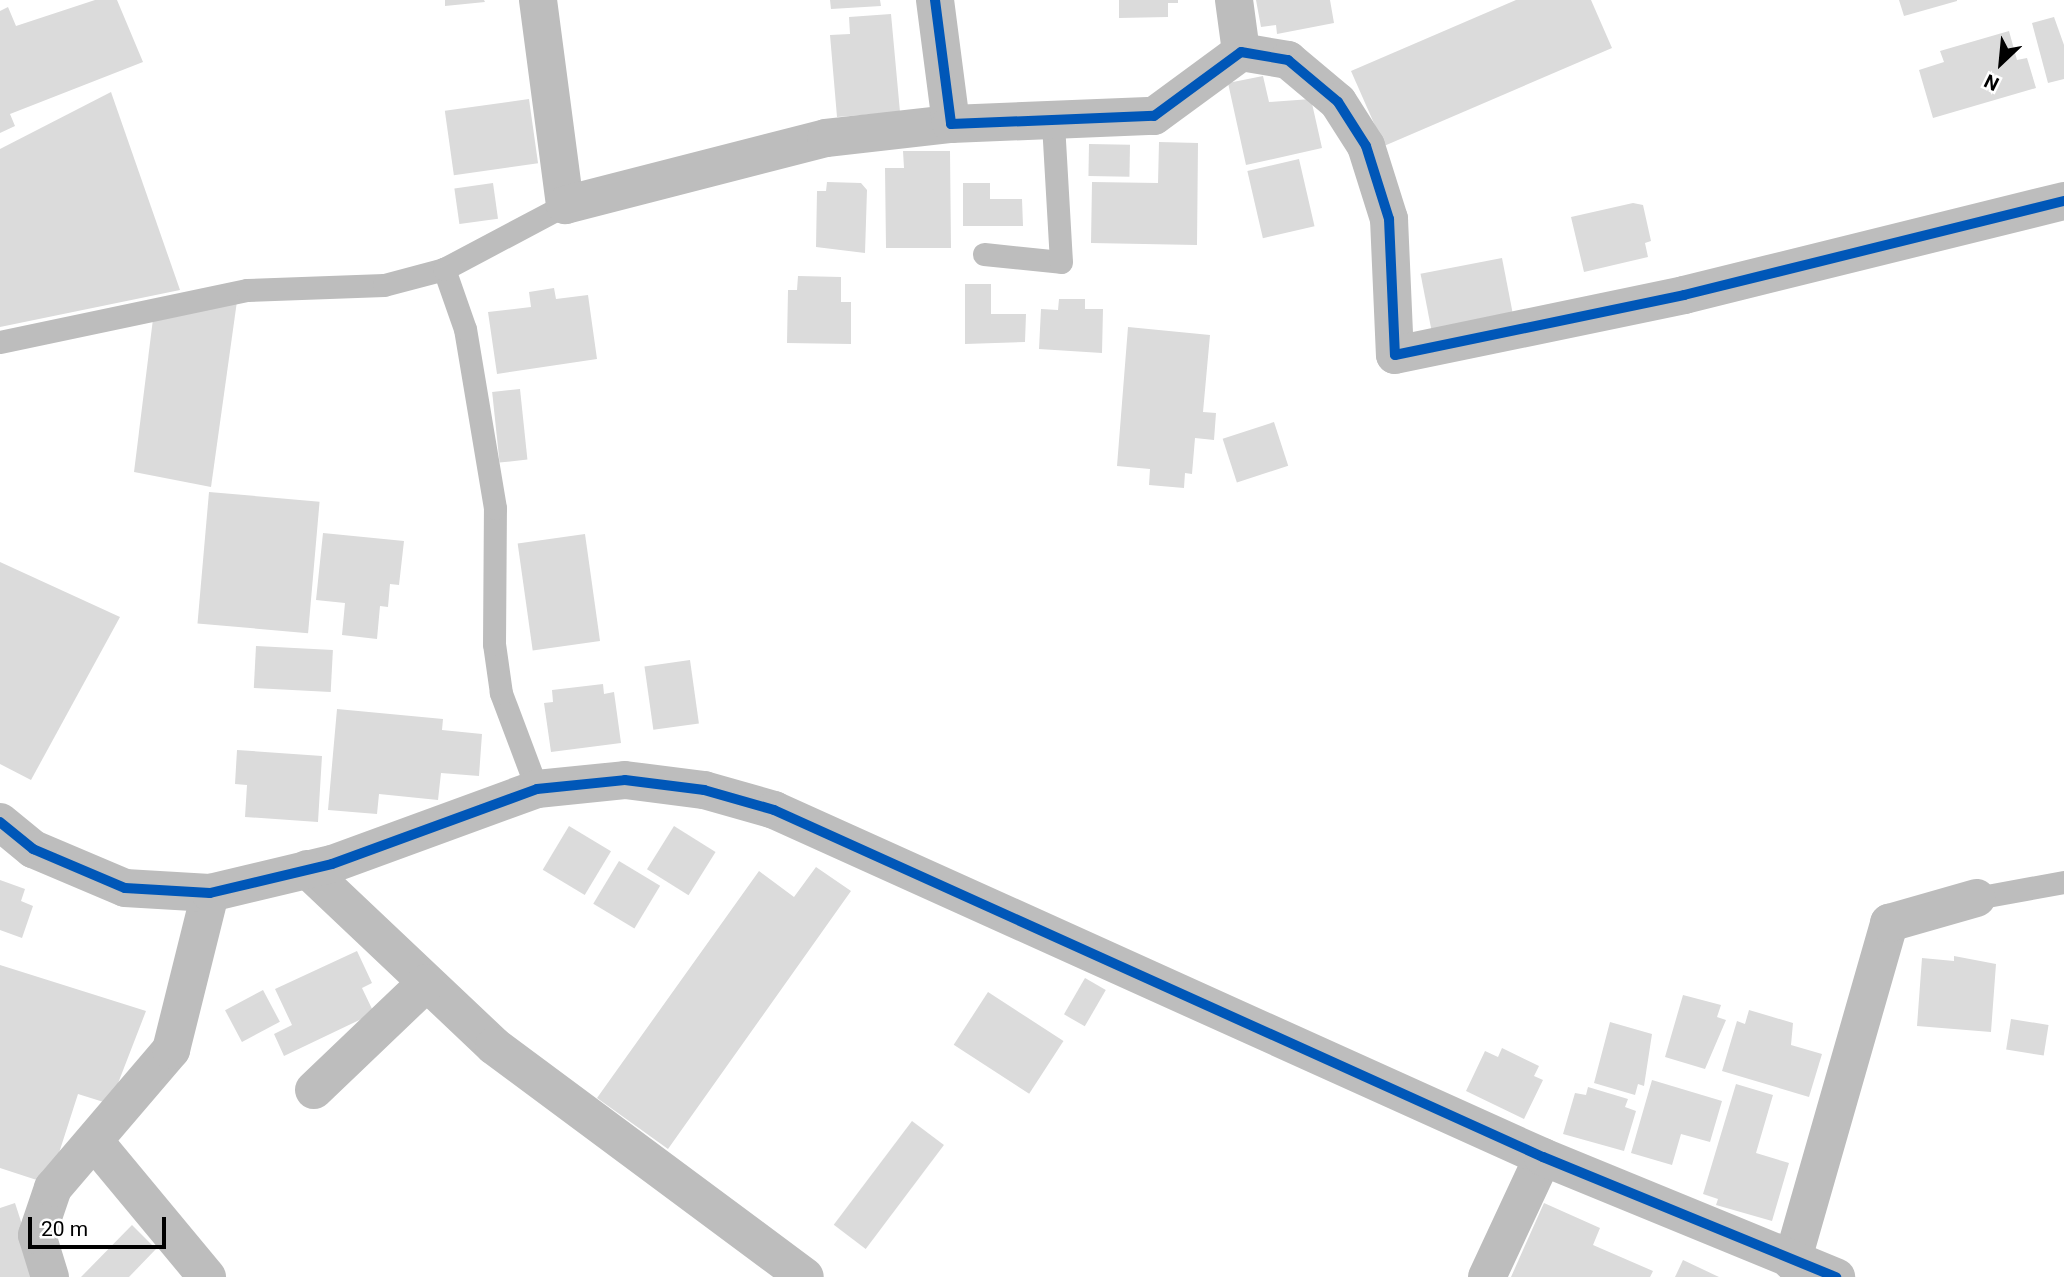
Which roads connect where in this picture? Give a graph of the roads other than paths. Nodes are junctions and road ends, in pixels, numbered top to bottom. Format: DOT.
graph roads {
  1 [pos="538,0"];
  2 [pos="935,0"];
  3 [pos="1234,0"];
  4 [pos="1241,52"];
  5 [pos="951,124"];
  6 [pos="1053,124"];
  7 [pos="2064,201"];
  8 [pos="565,205"];
  9 [pos="984,254"];
  10 [pos="444,269"];
  11 [pos="0,342"];
  12 [pos="537,789"];
  13 [pos="0,822"];
  14 [pos="307,869"];
  15 [pos="2064,882"];
  16 [pos="210,893"];
  17 [pos="1976,898"];
  18 [pos="426,983"];
  19 [pos="314,1090"];
  20 [pos="94,1141"];
  21 [pos="1543,1157"];
  22 [pos="1792,1262"];
  23 [pos="50,1277"];
  24 [pos="207,1277"];
  25 [pos="805,1277"];
  26 [pos="1487,1277"];
  27 [pos="1836,1277"];
  1 -- 8 [label="street"];
  2 -- 5 [label="street"];
  3 -- 4 [label="street"];
  4 -- 6 [label="street"];
  4 -- 7 [label="street"];
  5 -- 6 [label="street"];
  5 -- 8 [label="street"];
  6 -- 9 [label="lane"];
  8 -- 10 [label="lane"];
  10 -- 11 [label="lane"];
  10 -- 12 [label="lane"];
  12 -- 14 [label="street"];
  12 -- 21 [label="street"];
  13 -- 16 [label="street"];
  14 -- 16 [label="street"];
  14 -- 18 [label="street"];
  15 -- 17 [label="lane"];
  16 -- 20 [label="street"];
  17 -- 22 [label="street"];
  18 -- 19 [label="street"];
  18 -- 25 [label="street"];
  20 -- 23 [label="street"];
  20 -- 24 [label="street"];
  21 -- 22 [label="street"];
  21 -- 26 [label="street"];
  22 -- 27 [label="street"];
}
